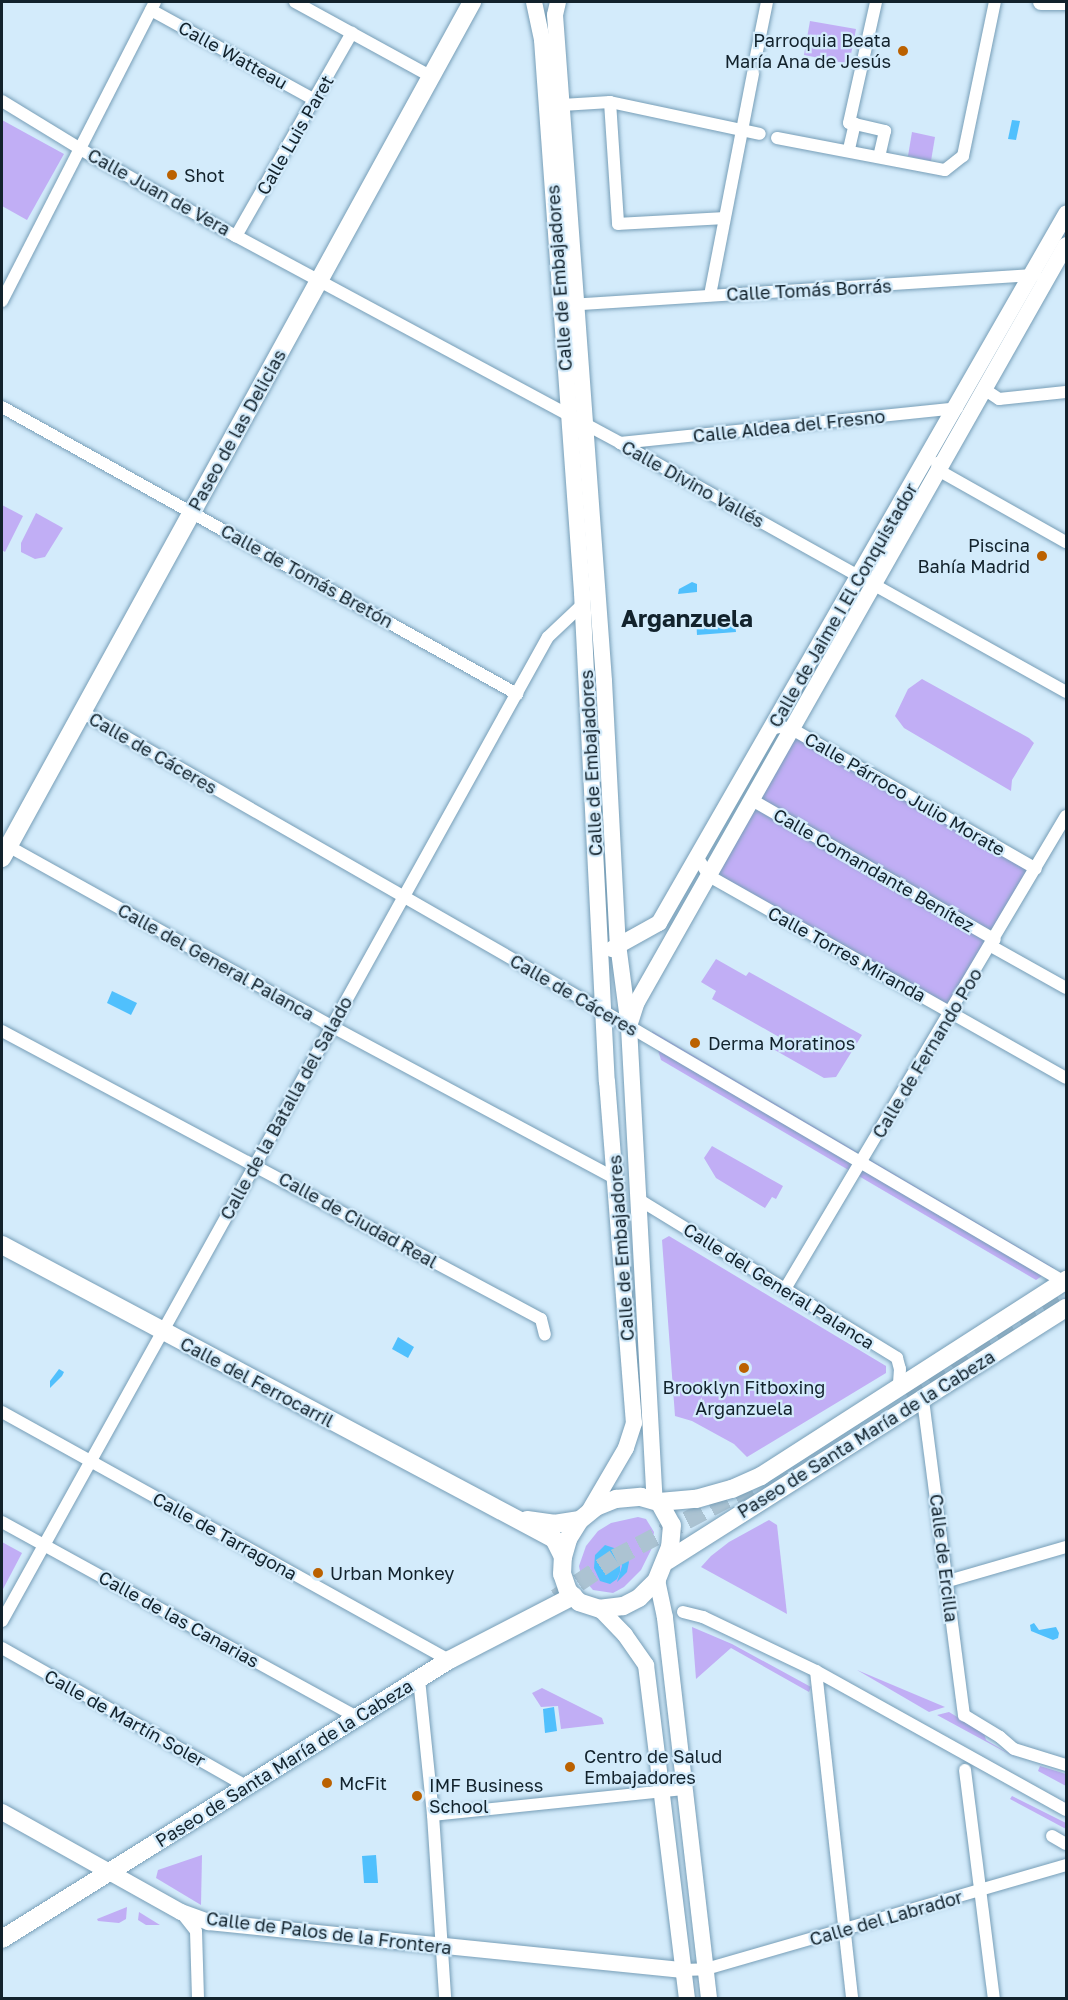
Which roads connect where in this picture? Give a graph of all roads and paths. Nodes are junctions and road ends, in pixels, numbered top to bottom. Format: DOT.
graph roads {
  1 [pos="295,2"];
  2 [pos="472,2"];
  3 [pos="534,2"];
  4 [pos="558,2"];
  5 [pos="767,2"];
  6 [pos="876,2"];
  7 [pos="995,2"];
  8 [pos="1044,2"];
  9 [pos="1066,2"];
  10 [pos="153,6"];
  11 [pos="1066,16"];
  12 [pos="352,33"];
  13 [pos="756,56"];
  14 [pos="753,73"];
  15 [pos="430,76"];
  16 [pos="315,100"];
  17 [pos="2,101"];
  18 [pos="610,102"];
  19 [pos="562,105"];
  20 [pos="853,119"];
  21 [pos="743,130"];
  22 [pos="760,134"];
  23 [pos="777,138"];
  24 [pos="80,148"];
  25 [pos="843,150"];
  26 [pos="879,156"];
  27 [pos="1066,214"];
  28 [pos="724,218"];
  29 [pos="236,236"];
  30 [pos="1066,245"];
  31 [pos="1055,266"];
  32 [pos="1032,277"];
  33 [pos="319,280"];
  34 [pos="710,295"];
  35 [pos="2,302"];
  36 [pos="569,305"];
  37 [pos="984,389"];
  38 [pos="1066,392"];
  39 [pos="2,407"];
  40 [pos="957,408"];
  41 [pos="568,415"];
  42 [pos="585,424"];
  43 [pos="620,443"];
  44 [pos="934,447"];
  45 [pos="938,470"];
  46 [pos="192,512"];
  47 [pos="1066,542"];
  48 [pos="858,577"];
  49 [pos="874,585"];
  50 [pos="582,605"];
  51 [pos="1066,692"];
  52 [pos="517,694"];
  53 [pos="82,712"];
  54 [pos="771,729"];
  55 [pos="792,729"];
  56 [pos="752,800"];
  57 [pos="1066,816"];
  58 [pos="5,852"];
  59 [pos="698,858"];
  60 [pos="1036,869"];
  61 [pos="709,876"];
  62 [pos="402,897"];
  63 [pos="993,943"];
  64 [pos="618,944"];
  65 [pos="603,975"];
  66 [pos="1066,988"];
  67 [pos="603,1011"];
  68 [pos="951,1012"];
  69 [pos="331,1026"];
  70 [pos="629,1027"];
  71 [pos="2,1031"];
  72 [pos="1066,1078"];
  73 [pos="861,1163"];
  74 [pos="255,1164"];
  75 [pos="616,1179"];
  76 [pos="638,1199"];
  77 [pos="2,1245"];
  78 [pos="1066,1281"];
  79 [pos="785,1289"];
  80 [pos="1066,1308"];
  81 [pos="162,1332"];
  82 [pos="545,1335"];
  83 [pos="899,1385"];
  84 [pos="923,1400"];
  85 [pos="2,1412"];
  86 [pos="90,1461"];
  87 [pos="657,1501"];
  88 [pos="584,1517"];
  89 [pos="514,1518"];
  90 [pos="2,1522"];
  91 [pos="44,1545"];
  92 [pos="1066,1547"];
  93 [pos="563,1557"];
  94 [pos="667,1561"];
  95 [pos="657,1580"];
  96 [pos="948,1581"];
  97 [pos="573,1596"];
  98 [pos="600,1609"];
  99 [pos="683,1612"];
  100 [pos="2,1621"];
  101 [pos="2,1648"];
  102 [pos="449,1660"];
  103 [pos="816,1671"];
  104 [pos="419,1679"];
  105 [pos="356,1718"];
  106 [pos="971,1758"];
  107 [pos="1066,1765"];
  108 [pos="965,1770"];
  109 [pos="248,1787"];
  110 [pos="686,1789"];
  111 [pos="661,1790"];
  112 [pos="1066,1810"];
  113 [pos="2,1812"];
  114 [pos="433,1815"];
  115 [pos="972,1821"];
  116 [pos="1052,1836"];
  117 [pos="1066,1844"];
  118 [pos="1066,1865"];
  119 [pos="108,1871"];
  120 [pos="982,1891"];
  121 [pos="181,1912"];
  122 [pos="844,1930"];
  123 [pos="2,1939"];
  124 [pos="441,1946"];
  125 [pos="706,1969"];
  126 [pos="683,1970"];
  127 [pos="198,1998"];
  128 [pos="445,1998"];
  129 [pos="687,1998"];
  130 [pos="709,1998"];
  131 [pos="852,1998"];
  132 [pos="994,1998"];
  1 -- 12 [label="street"];
  2 -- 15 [label="main road, Paseo de las Delicias"];
  3 -- 36 [label="main road, Calle de Embajadores"];
  4 -- 19 [label="main road, Calle de Embajadores"];
  5 -- 13 [label="street"];
  6 -- 20 [label="street"];
  7 -- 26 [label="street"];
  8 -- 9 [label="main road"];
  8 -- 11 [label="main road"];
  10 -- 16 [label="street, Calle Watteau"];
  10 -- 24 [label="street"];
  12 -- 15 [label="street"];
  12 -- 16 [label="street, Calle Luis Paret"];
  14 -- 21 [label="street"];
  15 -- 33 [label="main road, Paseo de las Delicias"];
  16 -- 29 [label="street, Calle Luis Paret"];
  17 -- 24 [label="street, Calle Juan de Vera"];
  18 -- 19 [label="street"];
  18 -- 21 [label="street"];
  18 -- 28 [label="street"];
  19 -- 36 [label="main road, Calle de Embajadores"];
  20 -- 25 [label="street"];
  20 -- 26 [label="street"];
  21 -- 22 [label="street"];
  21 -- 28 [label="street"];
  23 -- 25 [label="street"];
  24 -- 29 [label="street, Calle Juan de Vera"];
  24 -- 35 [label="street"];
  25 -- 26 [label="street"];
  27 -- 32 [label="main road, Calle de Jaime I El Conquistador"];
  28 -- 34 [label="street"];
  29 -- 33 [label="street, Calle Juan de Vera"];
  30 -- 31 [label="main road, Calle de Jaime I El Conquistador"];
  31 -- 32 [label="street, Calle Tomás Borrás"];
  31 -- 37 [label="main road, Calle de Jaime I El Conquistador"];
  32 -- 34 [label="street, Calle Tomás Borrás"];
  32 -- 40 [label="main road, Calle de Jaime I El Conquistador"];
  33 -- 41 [label="street, Calle Divino Vallés"];
  33 -- 46 [label="main road, Paseo de las Delicias"];
  34 -- 36 [label="street, Calle Tomás Borrás"];
  36 -- 41 [label="main road, Calle de Embajadores"];
  36 -- 42 [label="main road, Calle de Embajadores"];
  37 -- 38 [label="street"];
  37 -- 45 [label="main road, Calle de Jaime I El Conquistador"];
  39 -- 46 [label="street, Calle de Tomás Bretón"];
  40 -- 43 [label="street, Calle Aldea del Fresno"];
  40 -- 44 [label="main road, Calle de Jaime I El Conquistador"];
  41 -- 42 [label="street, Calle Divino Vallés"];
  41 -- 50 [label="main road, Calle de Embajadores"];
  42 -- 43 [label="street, Calle Divino Vallés"];
  42 -- 64 [label="main road, Calle de Embajadores"];
  43 -- 48 [label="street, Calle Divino Vallés"];
  44 -- 45 [label="street"];
  44 -- 48 [label="main road, Calle de Jaime I El Conquistador"];
  45 -- 47 [label="street"];
  45 -- 49 [label="main road, Calle de Jaime I El Conquistador"];
  46 -- 52 [label="street, Calle de Tomás Bretón"];
  46 -- 53 [label="main road, Paseo de las Delicias"];
  48 -- 49 [label="street, Calle Divino Vallés"];
  48 -- 54 [label="main road, Calle de Jaime I El Conquistador"];
  49 -- 51 [label="street, Calle Divino Vallés"];
  49 -- 55 [label="main road, Calle de Jaime I El Conquistador"];
  50 -- 52 [label="street, Calle de la Batalla del Salado"];
  50 -- 65 [label="main road, Calle de Embajadores"];
  52 -- 62 [label="street, Calle de la Batalla del Salado"];
  53 -- 58 [label="main road, Paseo de las Delicias"];
  53 -- 62 [label="street, Calle de Cáceres"];
  54 -- 55 [label="street, Calle Párroco Julio Morate"];
  54 -- 59 [label="main road, Calle de Jaime I El Conquistador"];
  55 -- 56 [label="main road, Calle de Jaime I El Conquistador"];
  55 -- 60 [label="street, Calle Párroco Julio Morate"];
  56 -- 61 [label="main road, Calle de Jaime I El Conquistador"];
  56 -- 63 [label="street, Calle Comandante Benítez"];
  57 -- 60 [label="street, Calle de Fernando Poo"];
  58 -- 69 [label="street, Calle del General Palanca"];
  59 -- 61 [label="street, Calle Torres Miranda"];
  59 -- 64 [label="main road, Calle de Jaime I El Conquistador"];
  60 -- 63 [label="street, Calle de Fernando Poo"];
  61 -- 68 [label="street, Calle Torres Miranda"];
  61 -- 70 [label="main road, Calle de Jaime I El Conquistador"];
  62 -- 67 [label="street, Calle de Cáceres"];
  62 -- 69 [label="street, Calle de la Batalla del Salado"];
  63 -- 66 [label="street"];
  63 -- 68 [label="street, Calle de Fernando Poo"];
  64 -- 65 [label="main road"];
  64 -- 70 [label="main road, Calle de Embajadores"];
  65 -- 67 [label="main road, Calle de Embajadores"];
  67 -- 70 [label="street, Calle de Cáceres"];
  67 -- 75 [label="main road, Calle de Embajadores"];
  68 -- 72 [label="street, Calle Torres Miranda"];
  68 -- 73 [label="street, Calle de Fernando Poo"];
  69 -- 74 [label="street, Calle de la Batalla del Salado"];
  69 -- 75 [label="street, Calle del General Palanca"];
  70 -- 73 [label="street, Calle de Cáceres"];
  70 -- 76 [label="main road, Calle de Embajadores"];
  71 -- 74 [label="street, Calle de Ciudad Real"];
  73 -- 78 [label="street, Calle de Cáceres"];
  73 -- 79 [label="street, Calle de Fernando Poo"];
  74 -- 81 [label="street, Calle de la Batalla del Salado"];
  74 -- 82 [label="street, Calle de Ciudad Real"];
  75 -- 88 [label="main road, Calle de Embajadores"];
  76 -- 79 [label="street, Calle del General Palanca"];
  76 -- 87 [label="main road, Calle de Embajadores"];
  77 -- 81 [label="main road, Calle del Ferrocarril"];
  78 -- 83 [label="main road, Paseo de Santa María de la Cabeza"];
  79 -- 83 [label="street, Calle del General Palanca"];
  80 -- 84 [label="main road, Paseo de Santa María de la Cabeza"];
  81 -- 86 [label="street, Calle de la Batalla del Salado"];
  81 -- 89 [label="main road, Calle del Ferrocarril"];
  83 -- 87 [label="main road, Paseo de Santa María de la Cabeza"];
  84 -- 94 [label="main road, Paseo de Santa María de la Cabeza"];
  84 -- 96 [label="street, Calle de Ercilla"];
  85 -- 86 [label="street, Calle de Tarragona"];
  86 -- 91 [label="street, Calle de la Batalla del Salado"];
  86 -- 102 [label="street, Calle de Tarragona"];
  87 -- 88 [label="main road"];
  87 -- 94 [label="main road"];
  88 -- 89 [label="main road, Calle del Ferrocarril"];
  88 -- 93 [label="main road"];
  89 -- 93 [label="main road, Calle del Ferrocarril"];
  90 -- 91 [label="street, Calle de las Canarias"];
  91 -- 100 [label="street, Calle de la Batalla del Salado"];
  91 -- 105 [label="street, Calle de las Canarias"];
  92 -- 96 [label="street"];
  93 -- 97 [label="main road"];
  94 -- 95 [label="main road"];
  95 -- 98 [label="main road"];
  95 -- 110 [label="main road"];
  96 -- 107 [label="street, Calle de Ercilla"];
  97 -- 98 [label="main road"];
  97 -- 102 [label="main road, Paseo de Santa María de la Cabeza"];
  98 -- 111 [label="main road"];
  99 -- 103 [label="street"];
  101 -- 109 [label="street, Calle de Martín Soler"];
  102 -- 104 [label="main road, Paseo de Santa María de la Cabeza"];
  103 -- 106 [label="street"];
  103 -- 122 [label="street"];
  104 -- 105 [label="main road, Paseo de Santa María de la Cabeza"];
  104 -- 114 [label="street"];
  105 -- 109 [label="main road, Paseo de Santa María de la Cabeza"];
  106 -- 112 [label="street"];
  106 -- 115 [label="street"];
  108 -- 115 [label="street"];
  109 -- 119 [label="main road, Paseo de Santa María de la Cabeza"];
  110 -- 111 [label="street"];
  110 -- 125 [label="main road"];
  111 -- 114 [label="street"];
  111 -- 126 [label="main road"];
  113 -- 119 [label="main road, Calle de Palos de la Frontera"];
  114 -- 124 [label="street"];
  115 -- 120 [label="street"];
  116 -- 117 [label="street"];
  118 -- 120 [label="street, Calle del Labrador"];
  119 -- 121 [label="main road, Calle de Palos de la Frontera"];
  119 -- 123 [label="main road, Paseo de Santa María de la Cabeza"];
  120 -- 122 [label="street, Calle del Labrador"];
  120 -- 132 [label="street"];
  121 -- 124 [label="main road, Calle de Palos de la Frontera"];
  121 -- 127 [label="street"];
  122 -- 125 [label="street, Calle del Labrador"];
  122 -- 131 [label="street"];
  124 -- 126 [label="main road, Calle de Palos de la Frontera"];
  124 -- 128 [label="street"];
  125 -- 126 [label="street"];
  125 -- 130 [label="main road"];
  126 -- 129 [label="main road"];
}
